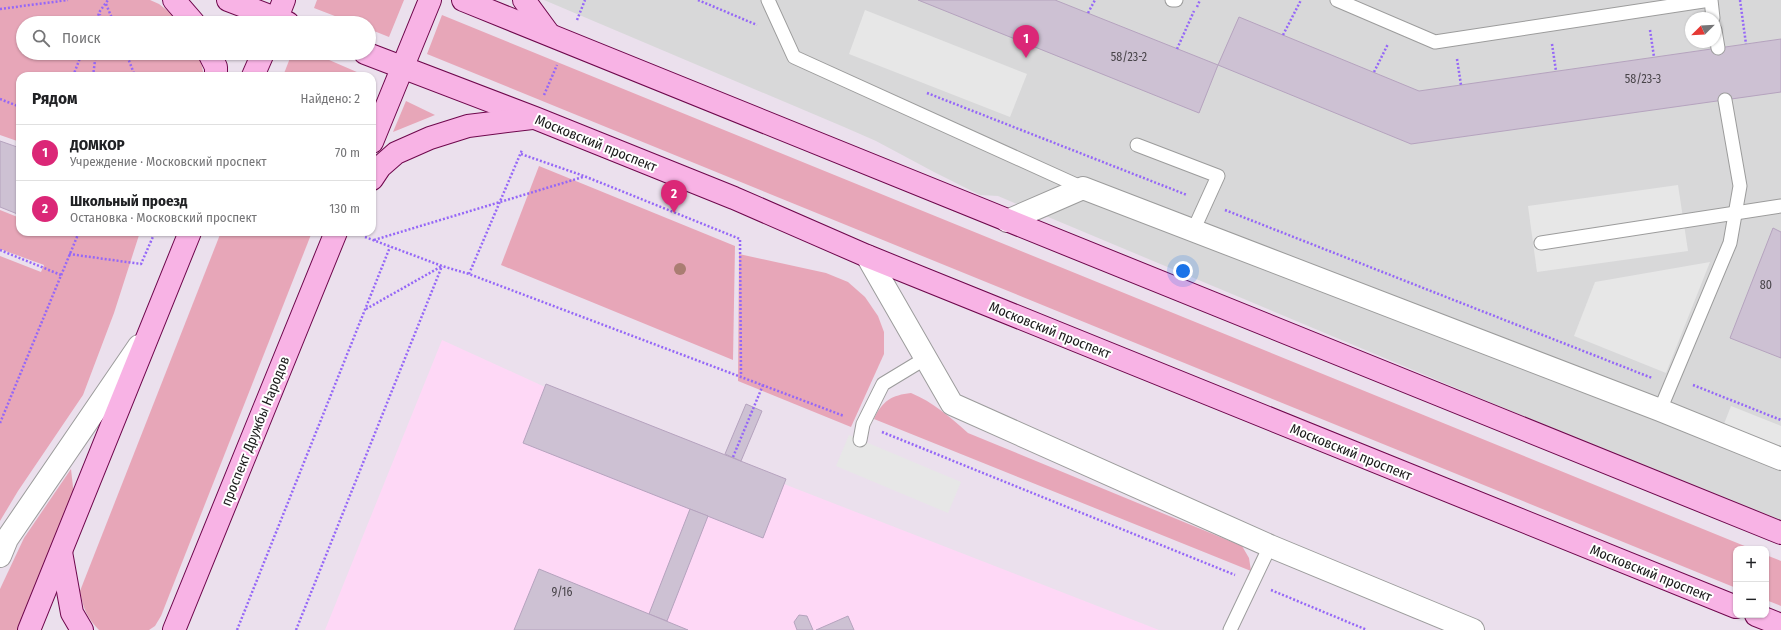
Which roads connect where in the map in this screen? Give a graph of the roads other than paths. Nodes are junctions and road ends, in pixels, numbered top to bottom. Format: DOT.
graph roads {
  1 [pos="174,0"];
  2 [pos="228,0"];
  3 [pos="430,0"];
  4 [pos="463,0"];
  5 [pos="524,0"];
  6 [pos="768,0"];
  7 [pos="1172,0"];
  8 [pos="1176,0"];
  9 [pos="1337,0"];
  10 [pos="1710,0"];
  11 [pos="1712,12"];
  12 [pos="188,16"];
  13 [pos="281,16"];
  14 [pos="548,34"];
  15 [pos="376,57"];
  16 [pos="213,60"];
  17 [pos="260,60"];
  18 [pos="402,67"];
  19 [pos="216,72"];
  20 [pos="256,72"];
  21 [pos="1725,100"];
  22 [pos="538,110"];
  23 [pos="376,132"];
  24 [pos="1137,145"];
  25 [pos="376,173"];
  26 [pos="1083,188"];
  27 [pos="1781,206"];
  28 [pos="1735,213"];
  29 [pos="1007,221"];
  30 [pos="1193,230"];
  31 [pos="188,236"];
  32 [pos="334,236"];
  33 [pos="1541,244"];
  34 [pos="867,256"];
  35 [pos="152,327"];
  36 [pos="926,358"];
  37 [pos="1660,410"];
  38 [pos="860,440"];
  39 [pos="1781,459"];
  40 [pos="1781,533"];
  41 [pos="1270,546"];
  42 [pos="61,552"];
  43 [pos="0,556"];
  44 [pos="1733,606"];
  45 [pos="182,610"];
  46 [pos="1764,618"];
  47 [pos="1781,625"];
  48 [pos="29,630"];
  49 [pos="82,630"];
  50 [pos="162,630"];
  51 [pos="174,630"];
  52 [pos="1230,630"];
  53 [pos="1473,630"];
  1 -- 12 [label="main road"];
  2 -- 13 [label="main road"];
  3 -- 18 [label="main road"];
  4 -- 14 [label="main road"];
  5 -- 14 [label="main road"];
  6 -- 26 [label="lane"];
  7 -- 8 [label="lane"];
  9 -- 10 [label="lane"];
  10 -- 11 [label="lane"];
  14 -- 29 [label="main road"];
  15 -- 18 [label="main road, Московский проспект"];
  16 -- 19 [label="main road"];
  17 -- 20 [label="main road"];
  18 -- 22 [label="main road, Московский проспект"];
  18 -- 23 [label="main road"];
  21 -- 28 [label="lane"];
  22 -- 25 [label="main road"];
  22 -- 34 [label="main road, Московский проспект"];
  24 -- 30 [label="lane"];
  26 -- 29 [label="street"];
  26 -- 30 [label="street"];
  27 -- 28 [label="lane"];
  28 -- 33 [label="lane"];
  28 -- 37 [label="lane"];
  29 -- 40 [label="main road"];
  30 -- 37 [label="street"];
  31 -- 35 [label="main road"];
  32 -- 45 [label="main road, проспект Дружбы Народов"];
  34 -- 36 [label="street"];
  34 -- 44 [label="main road, Московский проспект"];
  35 -- 42 [label="main road"];
  35 -- 43 [label="street"];
  36 -- 38 [label="lane"];
  36 -- 41 [label="street"];
  37 -- 39 [label="street"];
  41 -- 52 [label="lane"];
  41 -- 53 [label="street"];
  42 -- 48 [label="main road"];
  42 -- 49 [label="main road"];
  45 -- 50 [label="main road"];
  45 -- 51 [label="main road, проспект Дружбы Народов"];
  46 -- 47 [label="main road"];
}
